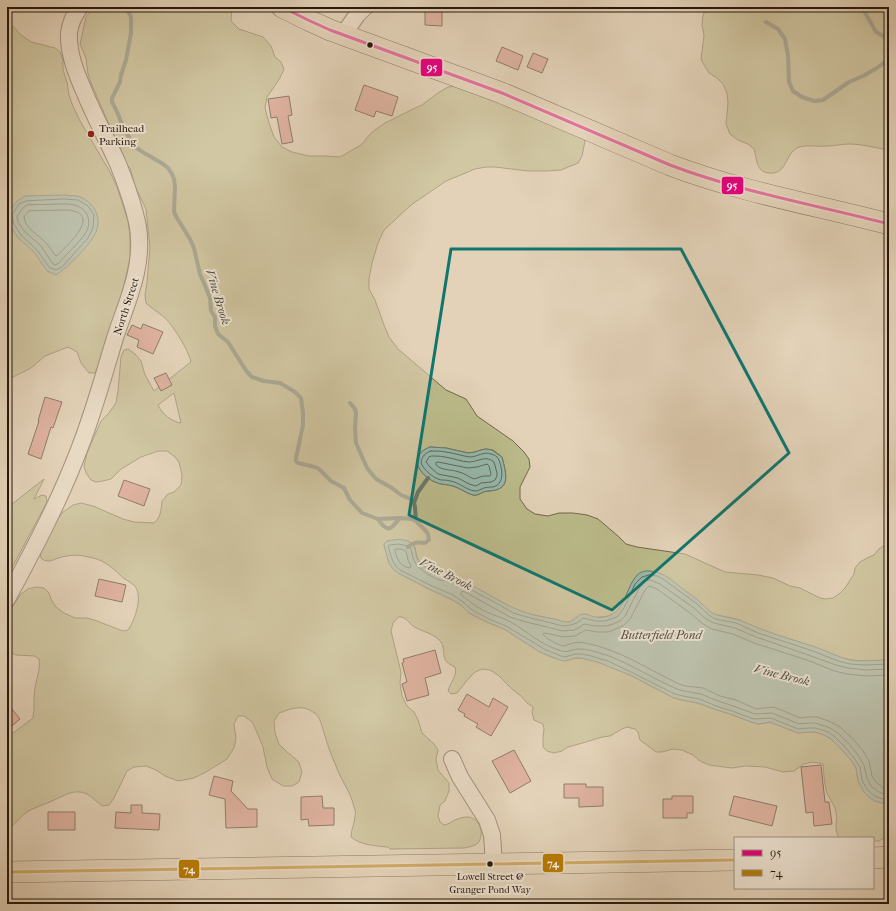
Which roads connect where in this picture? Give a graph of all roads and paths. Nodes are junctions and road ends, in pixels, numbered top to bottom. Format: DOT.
graph roads {
  1 [pos="80,7"];
  2 [pos="282,7"];
  3 [pos="365,7"];
  4 [pos="343,35"];
  5 [pos="889,224"];
  6 [pos="7,599"];
  7 [pos="452,759"];
  8 [pos="889,857"];
  9 [pos="874,858"];
  10 [pos="734,860"];
  11 [pos="494,864"];
  12 [pos="7,872"];
  1 -- 6 [label="street, North Street"];
  2 -- 4 [label="main road"];
  3 -- 4 [label="street"];
  4 -- 5 [label="main road"];
  7 -- 11 [label="street"];
  8 -- 9 [label="main road"];
  10 -- 11 [label="main road"];
  11 -- 12 [label="main road"];
}
